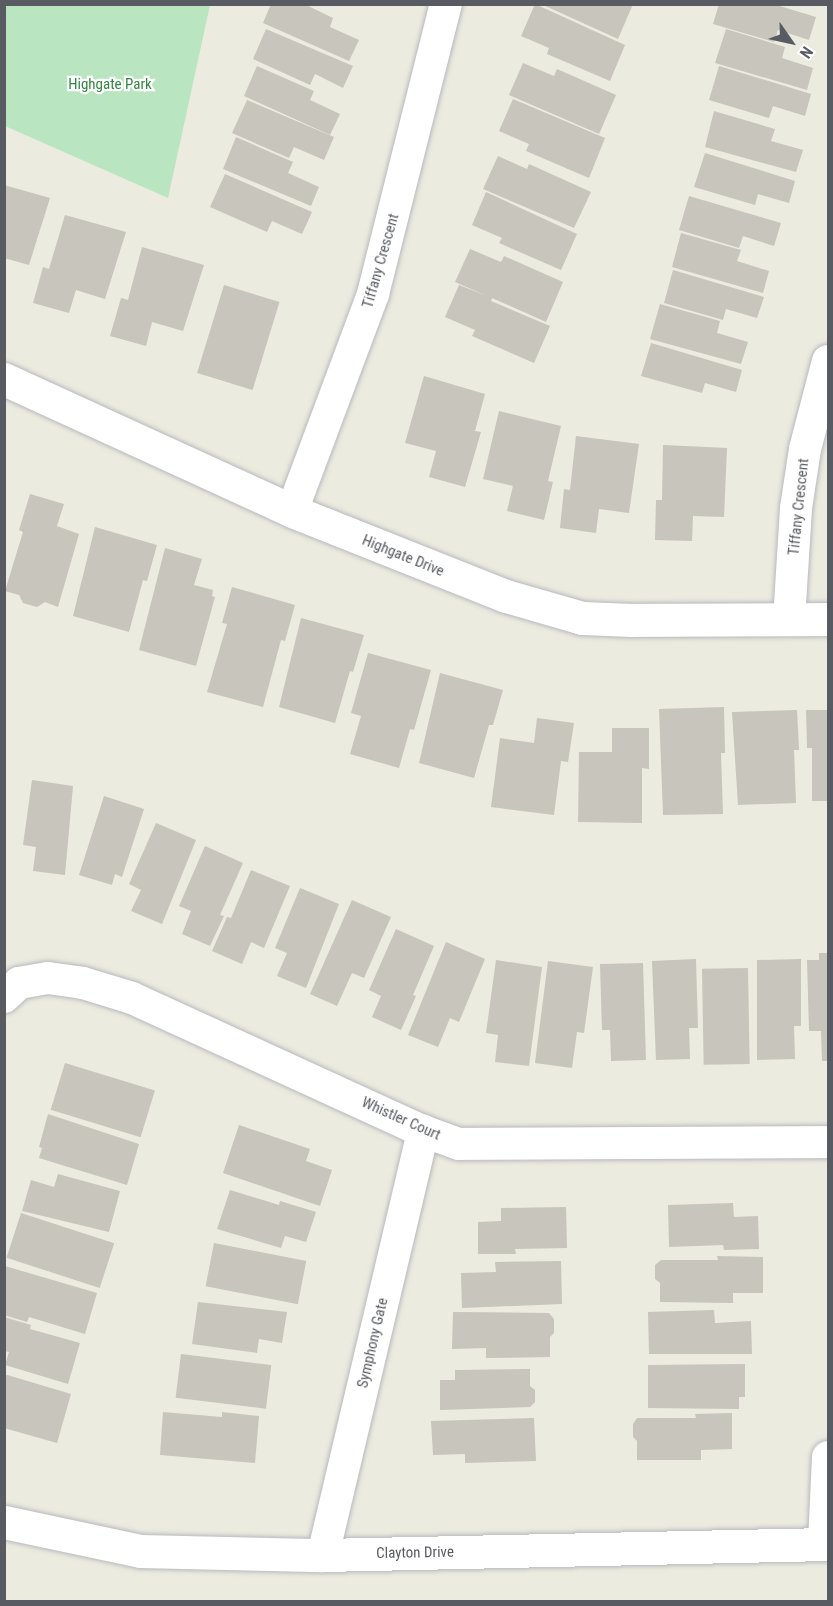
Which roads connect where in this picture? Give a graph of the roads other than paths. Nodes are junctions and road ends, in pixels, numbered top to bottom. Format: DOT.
graph roads {
  1 [pos="446,4"];
  2 [pos="828,361"];
  3 [pos="4,379"];
  4 [pos="292,511"];
  5 [pos="828,619"];
  6 [pos="789,620"];
  7 [pos="4,997"];
  8 [pos="423,1131"];
  9 [pos="828,1142"];
  10 [pos="828,1457"];
  11 [pos="4,1522"];
  12 [pos="826,1544"];
  13 [pos="323,1554"];
  1 -- 4 [label="street, Tiffany Crescent"];
  2 -- 6 [label="street, Tiffany Crescent"];
  3 -- 4 [label="street, Highgate Drive"];
  4 -- 6 [label="street, Highgate Drive"];
  5 -- 6 [label="street, Highgate Drive"];
  7 -- 8 [label="street, Whistler Court"];
  8 -- 9 [label="street, Whistler Court"];
  8 -- 13 [label="street, Symphony Gate"];
  10 -- 12 [label="street"];
  11 -- 13 [label="street, Clayton Drive"];
  12 -- 13 [label="street, Clayton Drive"];
}
